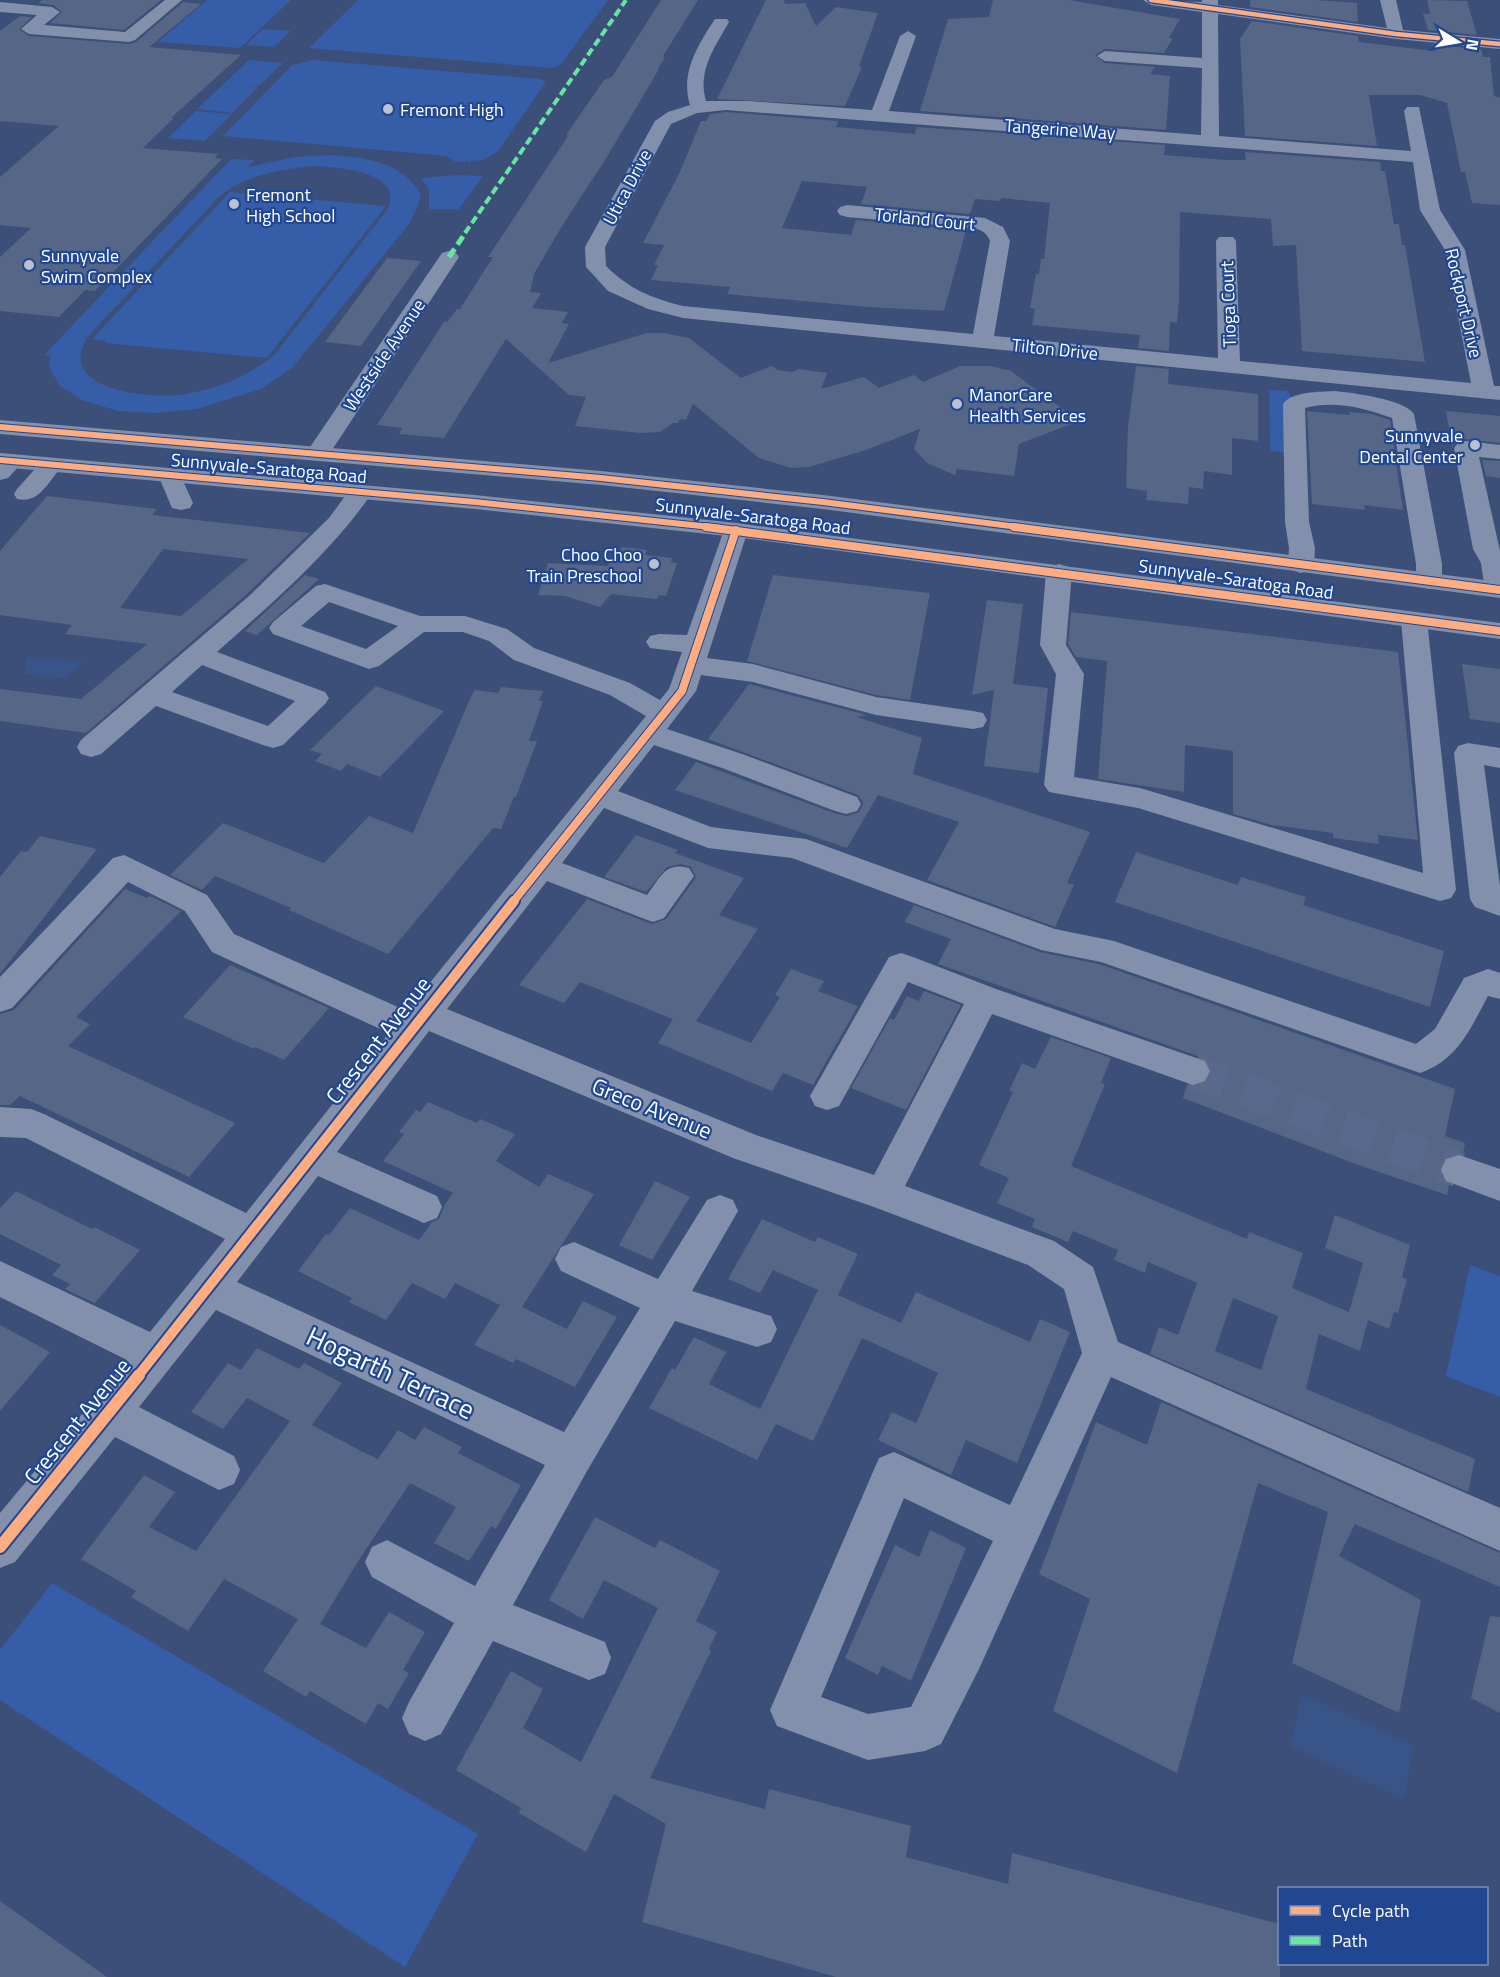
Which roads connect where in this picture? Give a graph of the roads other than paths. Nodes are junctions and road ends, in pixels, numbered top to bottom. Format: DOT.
graph roads {
  1 [pos="174,0"];
  2 [pos="1151,0"];
  3 [pos="1388,0"];
  4 [pos="1210,4"];
  5 [pos="0,8"];
  6 [pos="721,22"];
  7 [pos="1396,34"];
  8 [pos="908,36"];
  9 [pos="1500,44"];
  10 [pos="1105,56"];
  11 [pos="1209,64"];
  12 [pos="699,107"];
  13 [pos="1413,111"];
  14 [pos="879,116"];
  15 [pos="1210,141"];
  16 [pos="1421,157"];
  17 [pos="847,211"];
  18 [pos="1226,241"];
  19 [pos="449,257"];
  20 [pos="615,287"];
  21 [pos="982,342"];
  22 [pos="1230,366"];
  23 [pos="1398,383"];
  24 [pos="1492,393"];
  25 [pos="1403,414"];
  26 [pos="0,427"];
  27 [pos="1500,452"];
  28 [pos="318,453"];
  29 [pos="4,465"];
  30 [pos="51,465"];
  31 [pos="170,475"];
  32 [pos="360,493"];
  33 [pos="26,494"];
  34 [pos="181,503"];
  35 [pos="736,530"];
  36 [pos="1301,565"];
  37 [pos="1059,572"];
  38 [pos="1430,581"];
  39 [pos="1499,590"];
  40 [pos="1414,620"];
  41 [pos="418,624"];
  42 [pos="1500,631"];
  43 [pos="659,642"];
  44 [pos="198,654"];
  45 [pos="695,655"];
  46 [pos="153,695"];
  47 [pos="973,720"];
  48 [pos="656,723"];
  49 [pos="91,747"];
  50 [pos="1500,758"];
  51 [pos="599,795"];
  52 [pos="846,804"];
  53 [pos="541,867"];
  54 [pos="678,876"];
  55 [pos="1500,904"];
  56 [pos="1500,986"];
  57 [pos="984,998"];
  58 [pos="0,999"];
  59 [pos="418,1021"];
  60 [pos="1192,1071"];
  61 [pos="826,1096"];
  62 [pos="0,1122"];
  63 [pos="312,1157"];
  64 [pos="1459,1170"];
  65 [pos="1500,1185"];
  66 [pos="883,1194"];
  67 [pos="423,1207"];
  68 [pos="720,1211"];
  69 [pos="251,1234"];
  70 [pos="574,1259"];
  71 [pos="0,1278"];
  72 [pos="210,1288"];
  73 [pos="666,1300"];
  74 [pos="757,1329"];
  75 [pos="156,1354"];
  76 [pos="1102,1354"];
  77 [pos="109,1413"];
  78 [pos="572,1456"];
  79 [pos="219,1470"];
  80 [pos="1500,1530"];
  81 [pos="1019,1531"];
  82 [pos="0,1546"];
  83 [pos="387,1562"];
  84 [pos="483,1615"];
  85 [pos="589,1658"];
  86 [pos="425,1718"];
  1 -- 5 [label="street"];
  2 -- 4 [label="street"];
  3 -- 7 [label="street"];
  4 -- 7 [label="street"];
  4 -- 11 [label="street"];
  6 -- 12 [label="street"];
  7 -- 9 [label="street"];
  8 -- 14 [label="street"];
  10 -- 11 [label="street"];
  11 -- 15 [label="street"];
  12 -- 14 [label="street, Tangerine Way"];
  12 -- 20 [label="street, Utica Drive"];
  13 -- 16 [label="street, Rockport Drive"];
  14 -- 15 [label="street, Tangerine Way"];
  15 -- 16 [label="street, Tangerine Way"];
  16 -- 24 [label="street, Rockport Drive"];
  17 -- 21 [label="street, Torland Court"];
  18 -- 22 [label="street, Tioga Court"];
  19 -- 28 [label="street, Westside Avenue"];
  20 -- 21 [label="street, Tilton Drive"];
  21 -- 22 [label="street, Tilton Drive"];
  22 -- 23 [label="street, Tilton Drive"];
  23 -- 24 [label="street, Tilton Drive"];
  23 -- 25 [label="street"];
  25 -- 36 [label="street"];
  25 -- 38 [label="street"];
  26 -- 28 [label="main road, Sunnyvale-Saratoga Road"];
  27 -- 39 [label="street"];
  28 -- 36 [label="main road, Sunnyvale-Saratoga Road"];
  29 -- 30 [label="main road, Sunnyvale-Saratoga Road"];
  30 -- 31 [label="main road, Sunnyvale-Saratoga Road"];
  30 -- 33 [label="street"];
  31 -- 32 [label="main road, Sunnyvale-Saratoga Road"];
  31 -- 34 [label="street"];
  32 -- 35 [label="main road, Sunnyvale-Saratoga Road"];
  32 -- 44 [label="street"];
  35 -- 37 [label="main road, Sunnyvale-Saratoga Road"];
  35 -- 45 [label="street, Crescent Avenue"];
  36 -- 38 [label="main road, Sunnyvale-Saratoga Road"];
  37 -- 40 [label="main road, Sunnyvale-Saratoga Road"];
  37 -- 40 [label="street"];
  38 -- 39 [label="main road, Sunnyvale-Saratoga Road"];
  40 -- 42 [label="main road, Sunnyvale-Saratoga Road"];
  41 -- 48 [label="street"];
  43 -- 45 [label="street"];
  44 -- 46 [label="street"];
  44 -- 46 [label="street"];
  45 -- 47 [label="street"];
  45 -- 48 [label="street, Crescent Avenue"];
  46 -- 49 [label="street"];
  48 -- 51 [label="street, Crescent Avenue"];
  48 -- 52 [label="street"];
  50 -- 55 [label="street"];
  51 -- 53 [label="street, Crescent Avenue"];
  51 -- 56 [label="street"];
  53 -- 54 [label="street"];
  53 -- 59 [label="street, Crescent Avenue"];
  57 -- 60 [label="street"];
  57 -- 61 [label="street"];
  57 -- 66 [label="street"];
  58 -- 59 [label="street, Greco Avenue"];
  59 -- 63 [label="street, Crescent Avenue"];
  59 -- 66 [label="street, Greco Avenue"];
  62 -- 69 [label="street"];
  63 -- 67 [label="street"];
  63 -- 69 [label="street, Crescent Avenue"];
  64 -- 65 [label="street"];
  66 -- 76 [label="street, Greco Avenue"];
  68 -- 73 [label="street"];
  69 -- 72 [label="street, Crescent Avenue"];
  70 -- 73 [label="street"];
  71 -- 75 [label="street"];
  72 -- 75 [label="street, Crescent Avenue"];
  72 -- 78 [label="street, Hogarth Terrace"];
  73 -- 74 [label="street"];
  73 -- 78 [label="street"];
  75 -- 77 [label="street, Crescent Avenue"];
  76 -- 80 [label="street"];
  76 -- 81 [label="street"];
  77 -- 79 [label="street"];
  77 -- 82 [label="street, Crescent Avenue"];
  78 -- 84 [label="street"];
  81 -- 81 [label="street"];
  83 -- 84 [label="street"];
  84 -- 85 [label="street"];
  84 -- 86 [label="street"];
}
